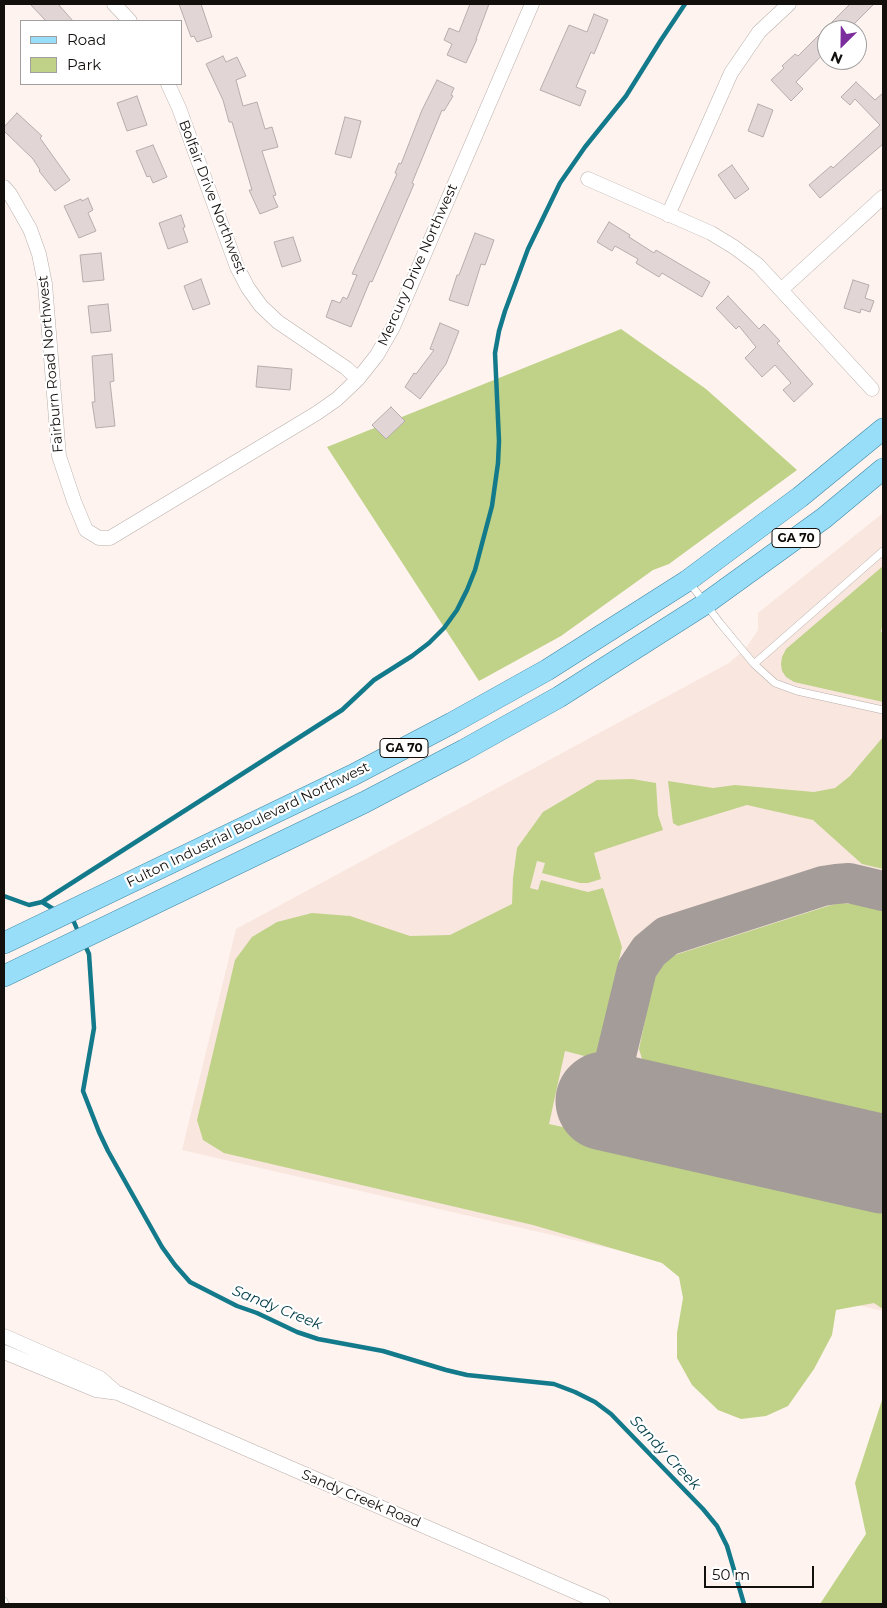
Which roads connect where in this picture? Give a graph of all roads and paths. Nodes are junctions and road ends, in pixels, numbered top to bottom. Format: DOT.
graph roads {
  1 [pos="114,4"];
  2 [pos="532,4"];
  3 [pos="789,4"];
  4 [pos="129,20"];
  5 [pos="168,85"];
  6 [pos="588,179"];
  7 [pos="4,187"];
  8 [pos="883,198"];
  9 [pos="668,214"];
  10 [pos="781,290"];
  11 [pos="358,379"];
  12 [pos="872,389"];
  13 [pos="883,429"];
  14 [pos="883,469"];
  15 [pos="99,538"];
  16 [pos="883,551"];
  17 [pos="688,581"];
  18 [pos="706,604"];
  19 [pos="754,664"];
  20 [pos="883,710"];
  21 [pos="7,942"];
  22 [pos="13,972"];
  23 [pos="4,1336"];
  24 [pos="4,1352"];
  25 [pos="118,1393"];
  26 [pos="4,1601"];
  27 [pos="6,1604"];
  28 [pos="603,1604"];
  1 -- 4 [label="street"];
  2 -- 11 [label="street, Mercury Drive Northwest"];
  3 -- 9 [label="street"];
  5 -- 11 [label="street, Bolfair Drive Northwest"];
  6 -- 9 [label="street"];
  7 -- 15 [label="street, Fairburn Road Northwest"];
  8 -- 10 [label="street"];
  9 -- 10 [label="street"];
  10 -- 12 [label="street"];
  11 -- 15 [label="street, Mercury Drive Northwest"];
  13 -- 17 [label="main road, Fulton Industrial Boulevard Northwest / GA 70"];
  14 -- 18 [label="main road, GA 70"];
  16 -- 19 [label="lane"];
  17 -- 18 [label="lane"];
  17 -- 21 [label="main road, Fulton Industrial Boulevard Northwest / GA 70"];
  18 -- 19 [label="lane"];
  18 -- 22 [label="main road, GA 70"];
  19 -- 20 [label="lane"];
  23 -- 25 [label="street, Sandy Creek Road"];
  24 -- 25 [label="street, Sandy Creek Road"];
  25 -- 28 [label="street, Sandy Creek Road"];
  26 -- 27 [label="lane"];
}
